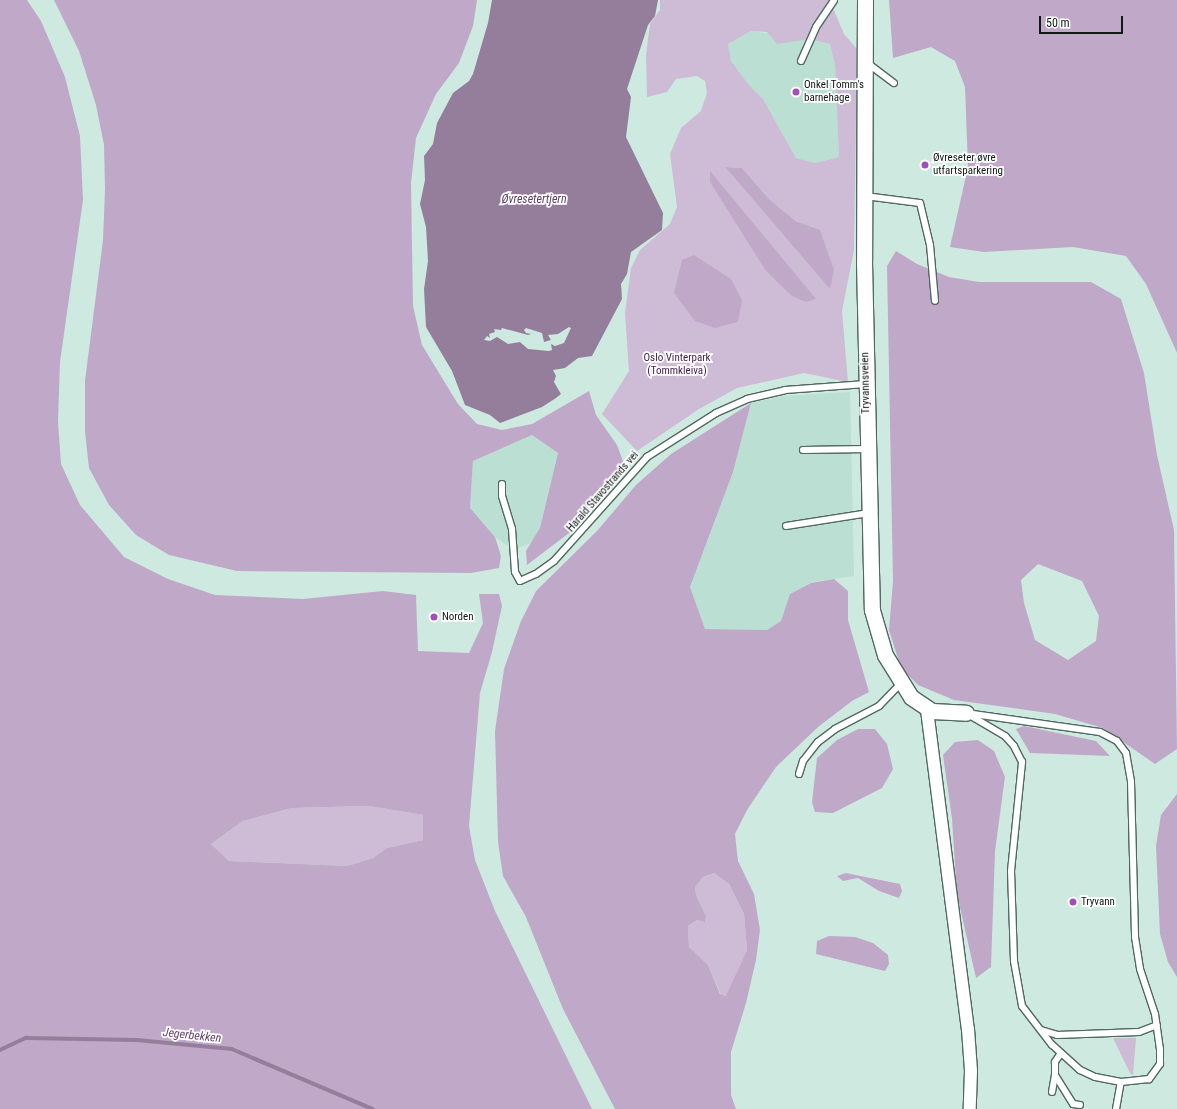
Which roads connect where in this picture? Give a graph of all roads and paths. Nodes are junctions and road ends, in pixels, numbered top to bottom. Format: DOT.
graph roads {
  1 [pos="834,0"];
  2 [pos="865,0"];
  3 [pos="801,61"];
  4 [pos="865,62"];
  5 [pos="894,83"];
  6 [pos="863,196"];
  7 [pos="935,301"];
  8 [pos="866,384"];
  9 [pos="867,449"];
  10 [pos="803,450"];
  11 [pos="502,484"];
  12 [pos="868,513"];
  13 [pos="786,526"];
  14 [pos="901,684"];
  15 [pos="927,710"];
  16 [pos="966,713"];
  17 [pos="799,774"];
  18 [pos="1157,1025"];
  19 [pos="1041,1030"];
  20 [pos="1061,1053"];
  21 [pos="1055,1075"];
  22 [pos="1121,1082"];
  23 [pos="1052,1092"];
  24 [pos="1080,1104"];
  25 [pos="970,1109"];
  26 [pos="1116,1109"];
  1 -- 3 [label="lane"];
  2 -- 4 [label="street, Tryvannsveien"];
  4 -- 5 [label="lane"];
  4 -- 6 [label="street, Tryvannsveien"];
  6 -- 7 [label="lane"];
  6 -- 8 [label="street, Tryvannsveien"];
  8 -- 9 [label="street, Tryvannsveien"];
  8 -- 11 [label="lane, Harald Stavostrands vei"];
  9 -- 10 [label="lane"];
  9 -- 12 [label="street, Tryvannsveien"];
  12 -- 13 [label="lane"];
  12 -- 14 [label="street, Tryvannsveien"];
  14 -- 15 [label="street, Tryvannsveien"];
  14 -- 17 [label="lane"];
  15 -- 16 [label="street"];
  15 -- 25 [label="street"];
  16 -- 18 [label="lane"];
  16 -- 19 [label="lane"];
  18 -- 19 [label="lane"];
  18 -- 22 [label="lane"];
  19 -- 20 [label="lane"];
  20 -- 21 [label="lane"];
  20 -- 22 [label="lane"];
  21 -- 23 [label="lane"];
  21 -- 24 [label="lane"];
  22 -- 26 [label="lane"];
}
